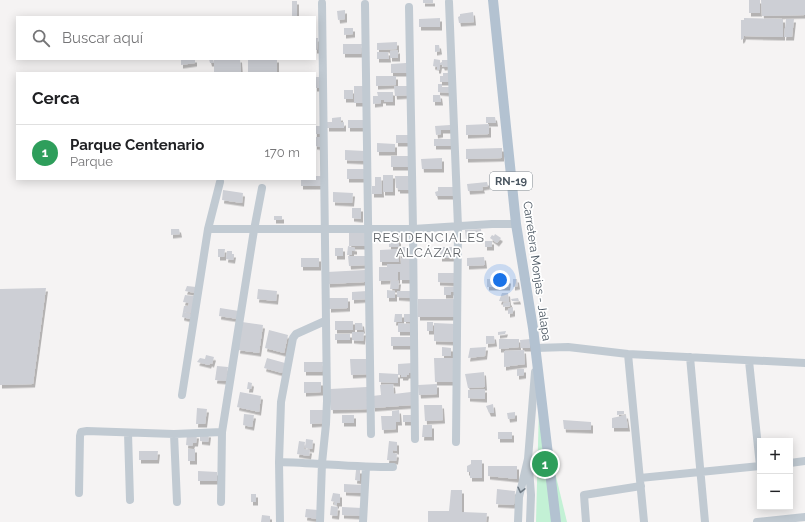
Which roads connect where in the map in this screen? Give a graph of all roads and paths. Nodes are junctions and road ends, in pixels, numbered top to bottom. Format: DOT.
graph roads {
  1 [pos="493,0"];
  2 [pos="449,2"];
  3 [pos="322,3"];
  4 [pos="365,4"];
  5 [pos="410,7"];
  6 [pos="220,182"];
  7 [pos="262,188"];
  8 [pos="516,224"];
  9 [pos="458,227"];
  10 [pos="208,229"];
  11 [pos="324,229"];
  12 [pos="368,229"];
  13 [pos="413,229"];
  14 [pos="254,230"];
  15 [pos="325,321"];
  16 [pos="535,348"];
  17 [pos="628,354"];
  18 [pos="690,357"];
  19 [pos="749,360"];
  20 [pos="536,361"];
  21 [pos="805,363"];
  22 [pos="182,395"];
  23 [pos="222,432"];
  24 [pos="128,433"];
  25 [pos="174,434"];
  26 [pos="371,434"];
  27 [pos="757,438"];
  28 [pos="415,439"];
  29 [pos="456,442"];
  30 [pos="528,459"];
  31 [pos="805,461"];
  32 [pos="279,462"];
  33 [pos="322,463"];
  34 [pos="793,463"];
  35 [pos="757,466"];
  36 [pos="366,467"];
  37 [pos="393,467"];
  38 [pos="700,472"];
  39 [pos="640,482"];
  40 [pos="80,493"];
  41 [pos="130,500"];
  42 [pos="177,502"];
  43 [pos="221,502"];
  44 [pos="805,517"];
  45 [pos="280,522"];
  46 [pos="320,522"];
  47 [pos="363,522"];
  48 [pos="518,522"];
  49 [pos="530,522"];
  50 [pos="556,522"];
  51 [pos="586,522"];
  52 [pos="644,522"];
  53 [pos="705,522"];
  54 [pos="757,522"];
  1 -- 8 [label="main road, Carretera Monjas - Jalapa / RN-19"];
  2 -- 9 [label="street"];
  3 -- 11 [label="street"];
  4 -- 12 [label="street"];
  5 -- 13 [label="street"];
  6 -- 10 [label="street"];
  7 -- 14 [label="street"];
  8 -- 9 [label="street"];
  8 -- 16 [label="main road, Carretera Monjas - Jalapa / RN-19"];
  9 -- 13 [label="street"];
  9 -- 29 [label="street"];
  10 -- 14 [label="street"];
  10 -- 22 [label="street"];
  11 -- 12 [label="street"];
  11 -- 14 [label="street"];
  11 -- 15 [label="street"];
  12 -- 13 [label="street"];
  12 -- 26 [label="street"];
  13 -- 28 [label="street"];
  14 -- 23 [label="street"];
  15 -- 32 [label="street"];
  15 -- 33 [label="street"];
  16 -- 17 [label="street"];
  16 -- 20 [label="main road, Carretera Monjas - Jalapa / RN-19"];
  17 -- 18 [label="street"];
  17 -- 39 [label="street"];
  18 -- 19 [label="street"];
  18 -- 38 [label="street"];
  19 -- 21 [label="street"];
  19 -- 27 [label="street"];
  20 -- 30 [label="street"];
  20 -- 50 [label="main road, Carretera Monjas - Jalapa / RN-19"];
  23 -- 25 [label="street"];
  23 -- 43 [label="street"];
  24 -- 25 [label="street"];
  24 -- 40 [label="street"];
  24 -- 41 [label="street"];
  25 -- 42 [label="street"];
  30 -- 48 [label="street, one-way"];
  30 -- 49 [label="street"];
  31 -- 34 [label="street"];
  32 -- 33 [label="street"];
  32 -- 45 [label="street"];
  33 -- 36 [label="street"];
  33 -- 46 [label="street"];
  35 -- 38 [label="street"];
  36 -- 37 [label="street"];
  36 -- 47 [label="street"];
  38 -- 39 [label="street"];
  38 -- 53 [label="street"];
  39 -- 51 [label="street"];
  39 -- 52 [label="street"];
  44 -- 54 [label="street"];
}
